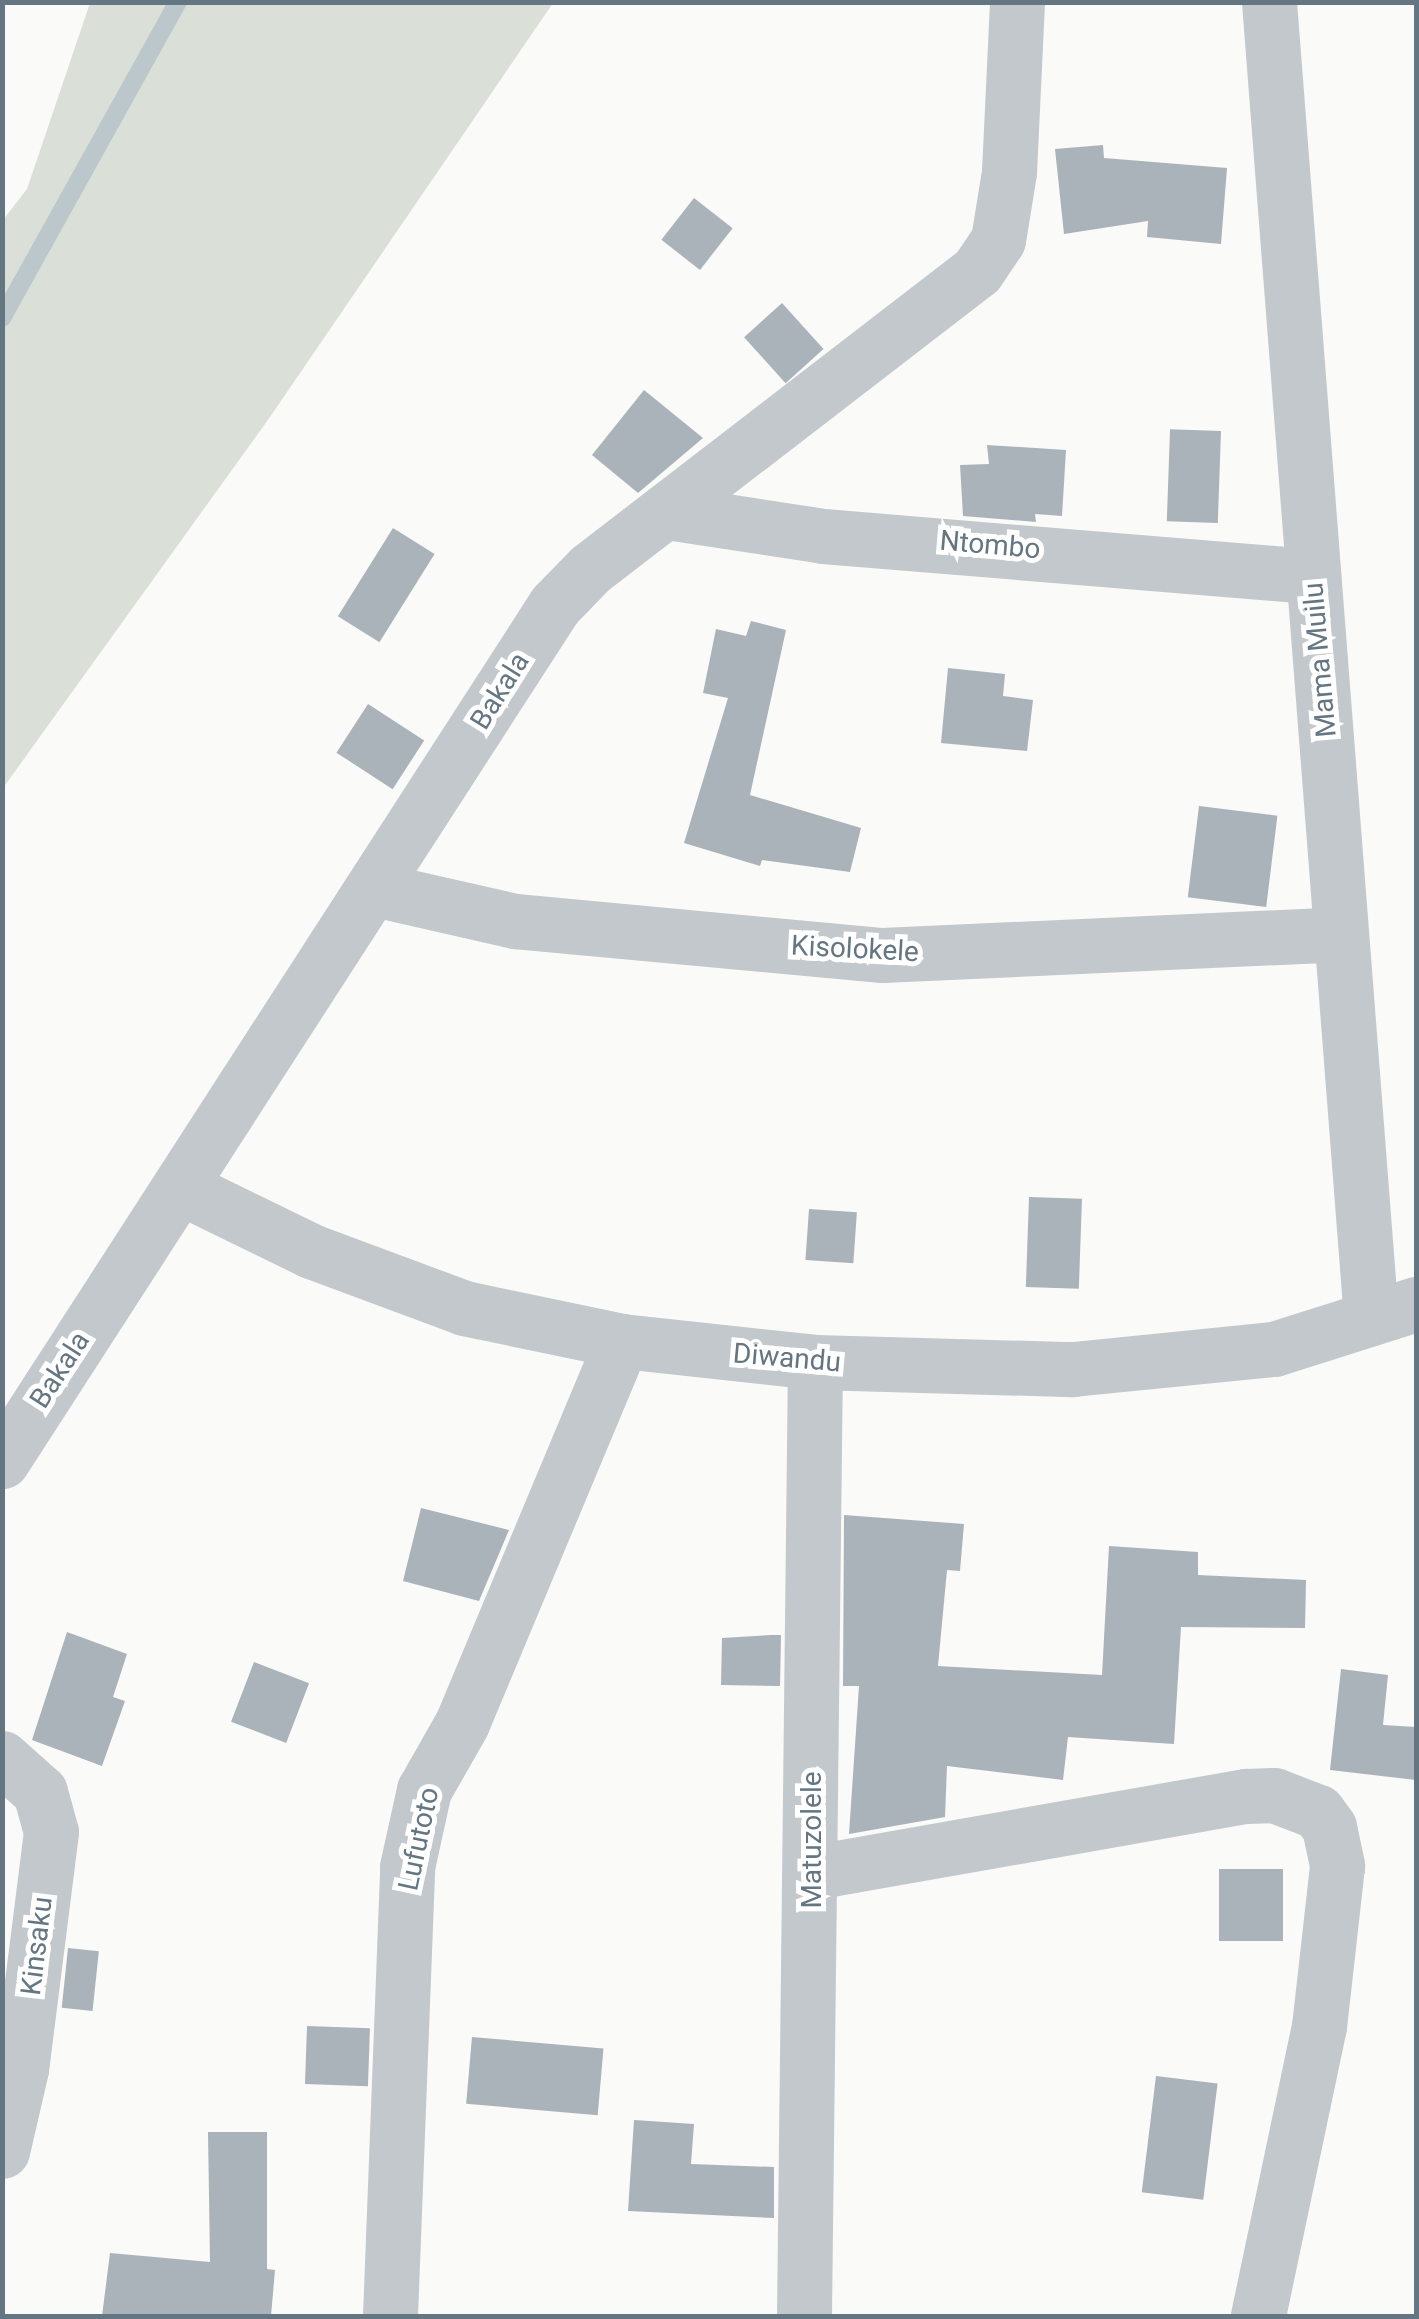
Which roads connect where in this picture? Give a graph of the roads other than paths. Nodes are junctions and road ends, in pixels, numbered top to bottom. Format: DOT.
graph roads {
  1 [pos="1017,2"];
  2 [pos="1269,2"];
  3 [pos="666,512"];
  4 [pos="1313,576"];
  5 [pos="374,890"];
  6 [pos="1342,934"];
  7 [pos="180,1187"];
  8 [pos="1394,1311"];
  9 [pos="622,1342"];
  10 [pos="815,1362"];
  11 [pos="2,1461"];
  12 [pos="2,1758"];
  13 [pos="814,1872"];
  14 [pos="2,2150"];
  15 [pos="390,2316"];
  16 [pos="804,2316"];
  17 [pos="1258,2316"];
  1 -- 3 [label="street, Bakala"];
  2 -- 4 [label="street, Mama Muilu"];
  3 -- 4 [label="street, Ntombo"];
  3 -- 5 [label="street, Bakala"];
  4 -- 6 [label="street, Mama Muilu"];
  5 -- 6 [label="street, Kisolokele"];
  5 -- 7 [label="street, Bakala"];
  6 -- 8 [label="street, Mama Muilu"];
  7 -- 9 [label="street, Diwandu"];
  7 -- 11 [label="street, Bakala"];
  8 -- 10 [label="street, Diwandu"];
  9 -- 10 [label="street, Diwandu"];
  9 -- 15 [label="street, Lufutoto"];
  10 -- 13 [label="street, Matuzolele"];
  12 -- 14 [label="street, Kinsaku"];
  13 -- 16 [label="street, Matuzolele"];
  13 -- 17 [label="street"];
}
